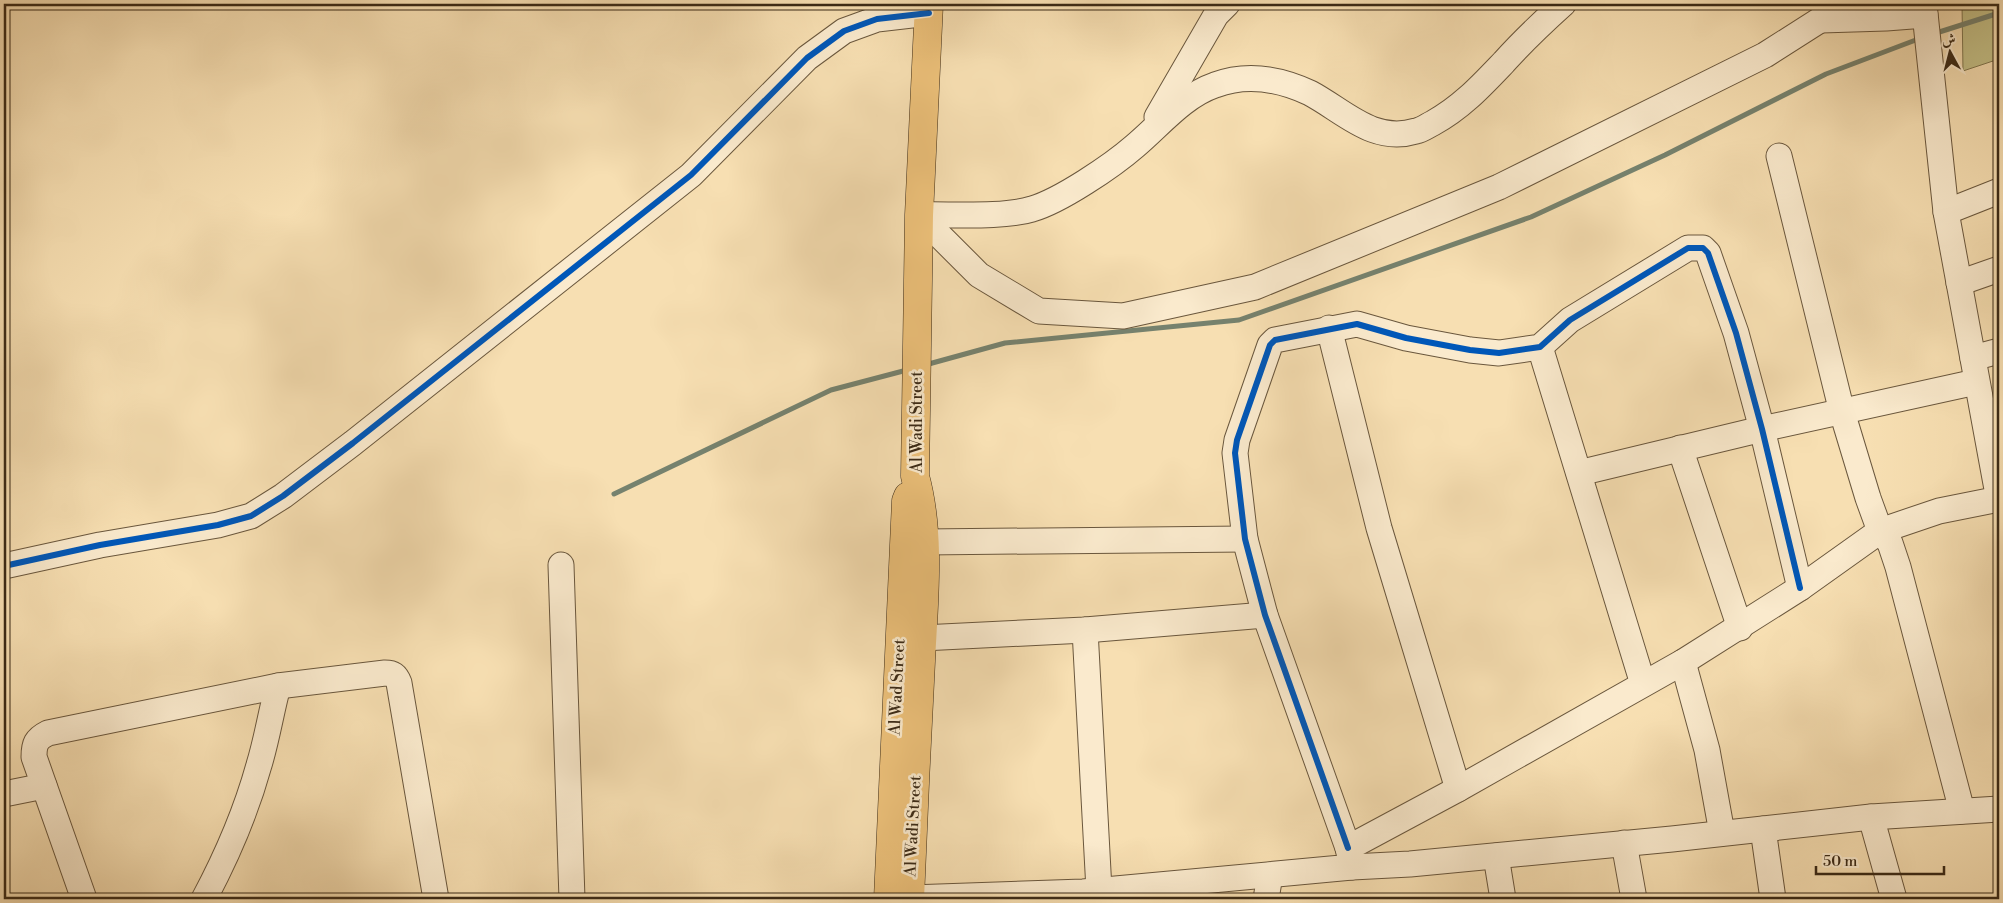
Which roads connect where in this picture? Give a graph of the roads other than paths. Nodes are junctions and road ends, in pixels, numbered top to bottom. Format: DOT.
graph roads {
  1 [pos="1563,4"];
  2 [pos="1845,4"];
  3 [pos="1220,7"];
  4 [pos="929,8"];
  5 [pos="1924,9"];
  6 [pos="868,11"];
  7 [pos="1820,20"];
  8 [pos="1133,148"];
  9 [pos="1778,156"];
  10 [pos="1999,191"];
  11 [pos="1946,212"];
  12 [pos="919,215"];
  13 [pos="1999,269"];
  14 [pos="1959,283"];
  15 [pos="1329,328"];
  16 [pos="1540,347"];
  17 [pos="1999,351"];
  18 [pos="1975,370"];
  19 [pos="1842,412"];
  20 [pos="1762,429"];
  21 [pos="1680,448"];
  22 [pos="1579,473"];
  23 [pos="915,476"];
  24 [pos="1999,499"];
  25 [pos="1880,531"];
  26 [pos="1245,539"];
  27 [pos="924,542"];
  28 [pos="561,565"];
  29 [pos="4,566"];
  30 [pos="1800,588"];
  31 [pos="1265,615"];
  32 [pos="1740,628"];
  33 [pos="1085,630"];
  34 [pos="922,638"];
  35 [pos="1683,662"];
  36 [pos="1643,684"];
  37 [pos="278,686"];
  38 [pos="44,786"];
  39 [pos="1458,789"];
  40 [pos="4,794"];
  41 [pos="1999,810"];
  42 [pos="1962,811"];
  43 [pos="1871,818"];
  44 [pos="1764,829"];
  45 [pos="1722,833"];
  46 [pos="1624,843"];
  47 [pos="1496,856"];
  48 [pos="1350,858"];
  49 [pos="1270,875"];
  50 [pos="1099,890"];
  51 [pos="1063,896"];
  52 [pos="1887,897"];
  53 [pos="84,899"];
  54 [pos="204,899"];
  55 [pos="436,899"];
  56 [pos="572,899"];
  57 [pos="902,899"];
  58 [pos="1266,899"];
  59 [pos="1503,899"];
  60 [pos="1634,899"];
  61 [pos="1773,899"];
  1 -- 8 [label="street"];
  2 -- 7 [label="street"];
  3 -- 8 [label="street"];
  4 -- 6 [label="street"];
  4 -- 12 [label="main road, Al Wadi Street"];
  5 -- 7 [label="street"];
  5 -- 11 [label="street"];
  6 -- 29 [label="street"];
  7 -- 12 [label="street"];
  8 -- 12 [label="street"];
  9 -- 19 [label="street"];
  10 -- 11 [label="street"];
  11 -- 14 [label="street"];
  12 -- 23 [label="main road, Al Wadi Street"];
  13 -- 14 [label="street"];
  14 -- 18 [label="street"];
  15 -- 16 [label="street"];
  15 -- 26 [label="street"];
  15 -- 39 [label="street"];
  16 -- 20 [label="street"];
  16 -- 22 [label="street"];
  17 -- 18 [label="street"];
  18 -- 19 [label="street"];
  18 -- 24 [label="street"];
  19 -- 20 [label="street"];
  19 -- 25 [label="street"];
  20 -- 21 [label="street"];
  20 -- 30 [label="street"];
  21 -- 22 [label="street"];
  21 -- 32 [label="street"];
  22 -- 36 [label="street"];
  23 -- 27 [label="main road, Al Wadi Street"];
  23 -- 57 [label="main road, Al Wad Street"];
  24 -- 25 [label="street"];
  25 -- 30 [label="street"];
  25 -- 42 [label="street"];
  26 -- 27 [label="street"];
  26 -- 31 [label="street"];
  27 -- 34 [label="main road, Al Wadi Street"];
  28 -- 56 [label="street"];
  30 -- 32 [label="street"];
  31 -- 33 [label="street"];
  31 -- 48 [label="street"];
  32 -- 35 [label="street"];
  33 -- 34 [label="street"];
  33 -- 50 [label="street"];
  34 -- 57 [label="main road, Al Wadi Street"];
  35 -- 36 [label="street"];
  35 -- 45 [label="street"];
  36 -- 39 [label="street"];
  37 -- 38 [label="street"];
  37 -- 54 [label="street"];
  37 -- 55 [label="street"];
  38 -- 40 [label="street"];
  38 -- 53 [label="street"];
  39 -- 48 [label="street"];
  41 -- 42 [label="street"];
  42 -- 43 [label="street"];
  43 -- 44 [label="street"];
  43 -- 52 [label="street"];
  44 -- 45 [label="street"];
  44 -- 61 [label="street"];
  45 -- 46 [label="street"];
  46 -- 47 [label="street"];
  46 -- 60 [label="street"];
  47 -- 48 [label="street"];
  47 -- 59 [label="street"];
  48 -- 49 [label="street"];
  49 -- 50 [label="street"];
  49 -- 58 [label="street"];
  50 -- 51 [label="street"];
  51 -- 57 [label="street"];
}
